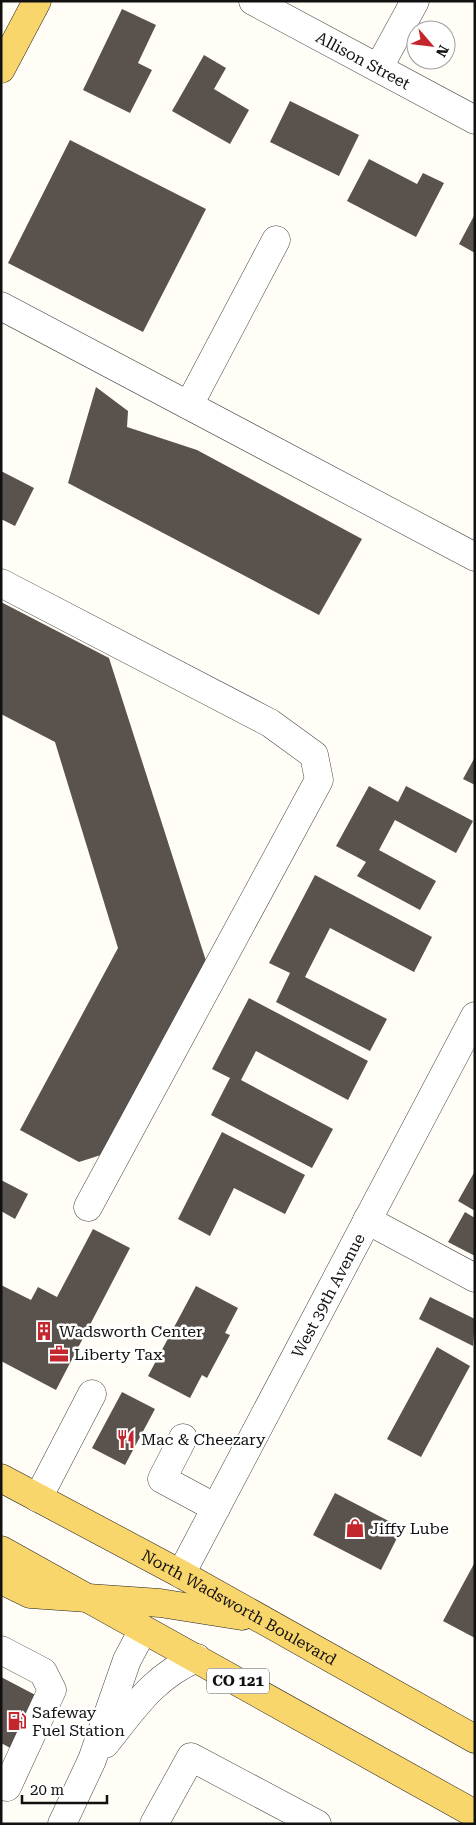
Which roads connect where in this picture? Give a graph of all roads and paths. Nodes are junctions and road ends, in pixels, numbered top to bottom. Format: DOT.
graph roads {
  1 [pos="37,1"];
  2 [pos="252,1"];
  3 [pos="415,1"];
  4 [pos="379,67"];
  5 [pos="1,69"];
  6 [pos="475,120"];
  7 [pos="276,240"];
  8 [pos="1,306"];
  9 [pos="189,405"];
  10 [pos="475,557"];
  11 [pos="1,583"];
  12 [pos="472,1029"];
  13 [pos="88,1207"];
  14 [pos="367,1220"];
  15 [pos="475,1278"];
  16 [pos="92,1394"];
  17 [pos="183,1438"];
  18 [pos="1,1478"];
  19 [pos="38,1498"];
  20 [pos="216,1508"];
  21 [pos="1,1550"];
  22 [pos="181,1574"];
  23 [pos="1,1580"];
  24 [pos="87,1598"];
  25 [pos="183,1607"];
  26 [pos="261,1620"];
  27 [pos="143,1630"];
  28 [pos="1,1650"];
  29 [pos="197,1658"];
  30 [pos="475,1739"];
  31 [pos="92,1760"];
  32 [pos="7,1787"];
  33 [pos="475,1814"];
  34 [pos="62,1824"];
  35 [pos="154,1824"];
  36 [pos="317,1824"];
  1 -- 5 [label="main road"];
  2 -- 4 [label="street, Allison Street"];
  3 -- 4 [label="street"];
  4 -- 6 [label="street, Allison Street"];
  7 -- 9 [label="street"];
  8 -- 9 [label="street"];
  9 -- 10 [label="street"];
  11 -- 13 [label="street"];
  12 -- 14 [label="street, West 39th Avenue"];
  14 -- 15 [label="street"];
  14 -- 20 [label="street, West 39th Avenue"];
  16 -- 19 [label="street"];
  17 -- 20 [label="street"];
  18 -- 19 [label="main road, North Wadsworth Boulevard"];
  19 -- 22 [label="main road, North Wadsworth Boulevard"];
  20 -- 22 [label="street, West 39th Avenue"];
  21 -- 24 [label="main road, CO 121"];
  22 -- 26 [label="main road, North Wadsworth Boulevard"];
  23 -- 24 [label="main road"];
  24 -- 25 [label="main road"];
  24 -- 27 [label="main road, CO 121"];
  25 -- 26 [label="main road"];
  25 -- 27 [label="main road"];
  26 -- 30 [label="main road, North Wadsworth Boulevard"];
  27 -- 29 [label="main road, CO 121"];
  27 -- 31 [label="street"];
  28 -- 32 [label="street"];
  29 -- 31 [label="street"];
  29 -- 33 [label="main road, CO 121"];
  31 -- 34 [label="street"];
  35 -- 36 [label="street"];
}
